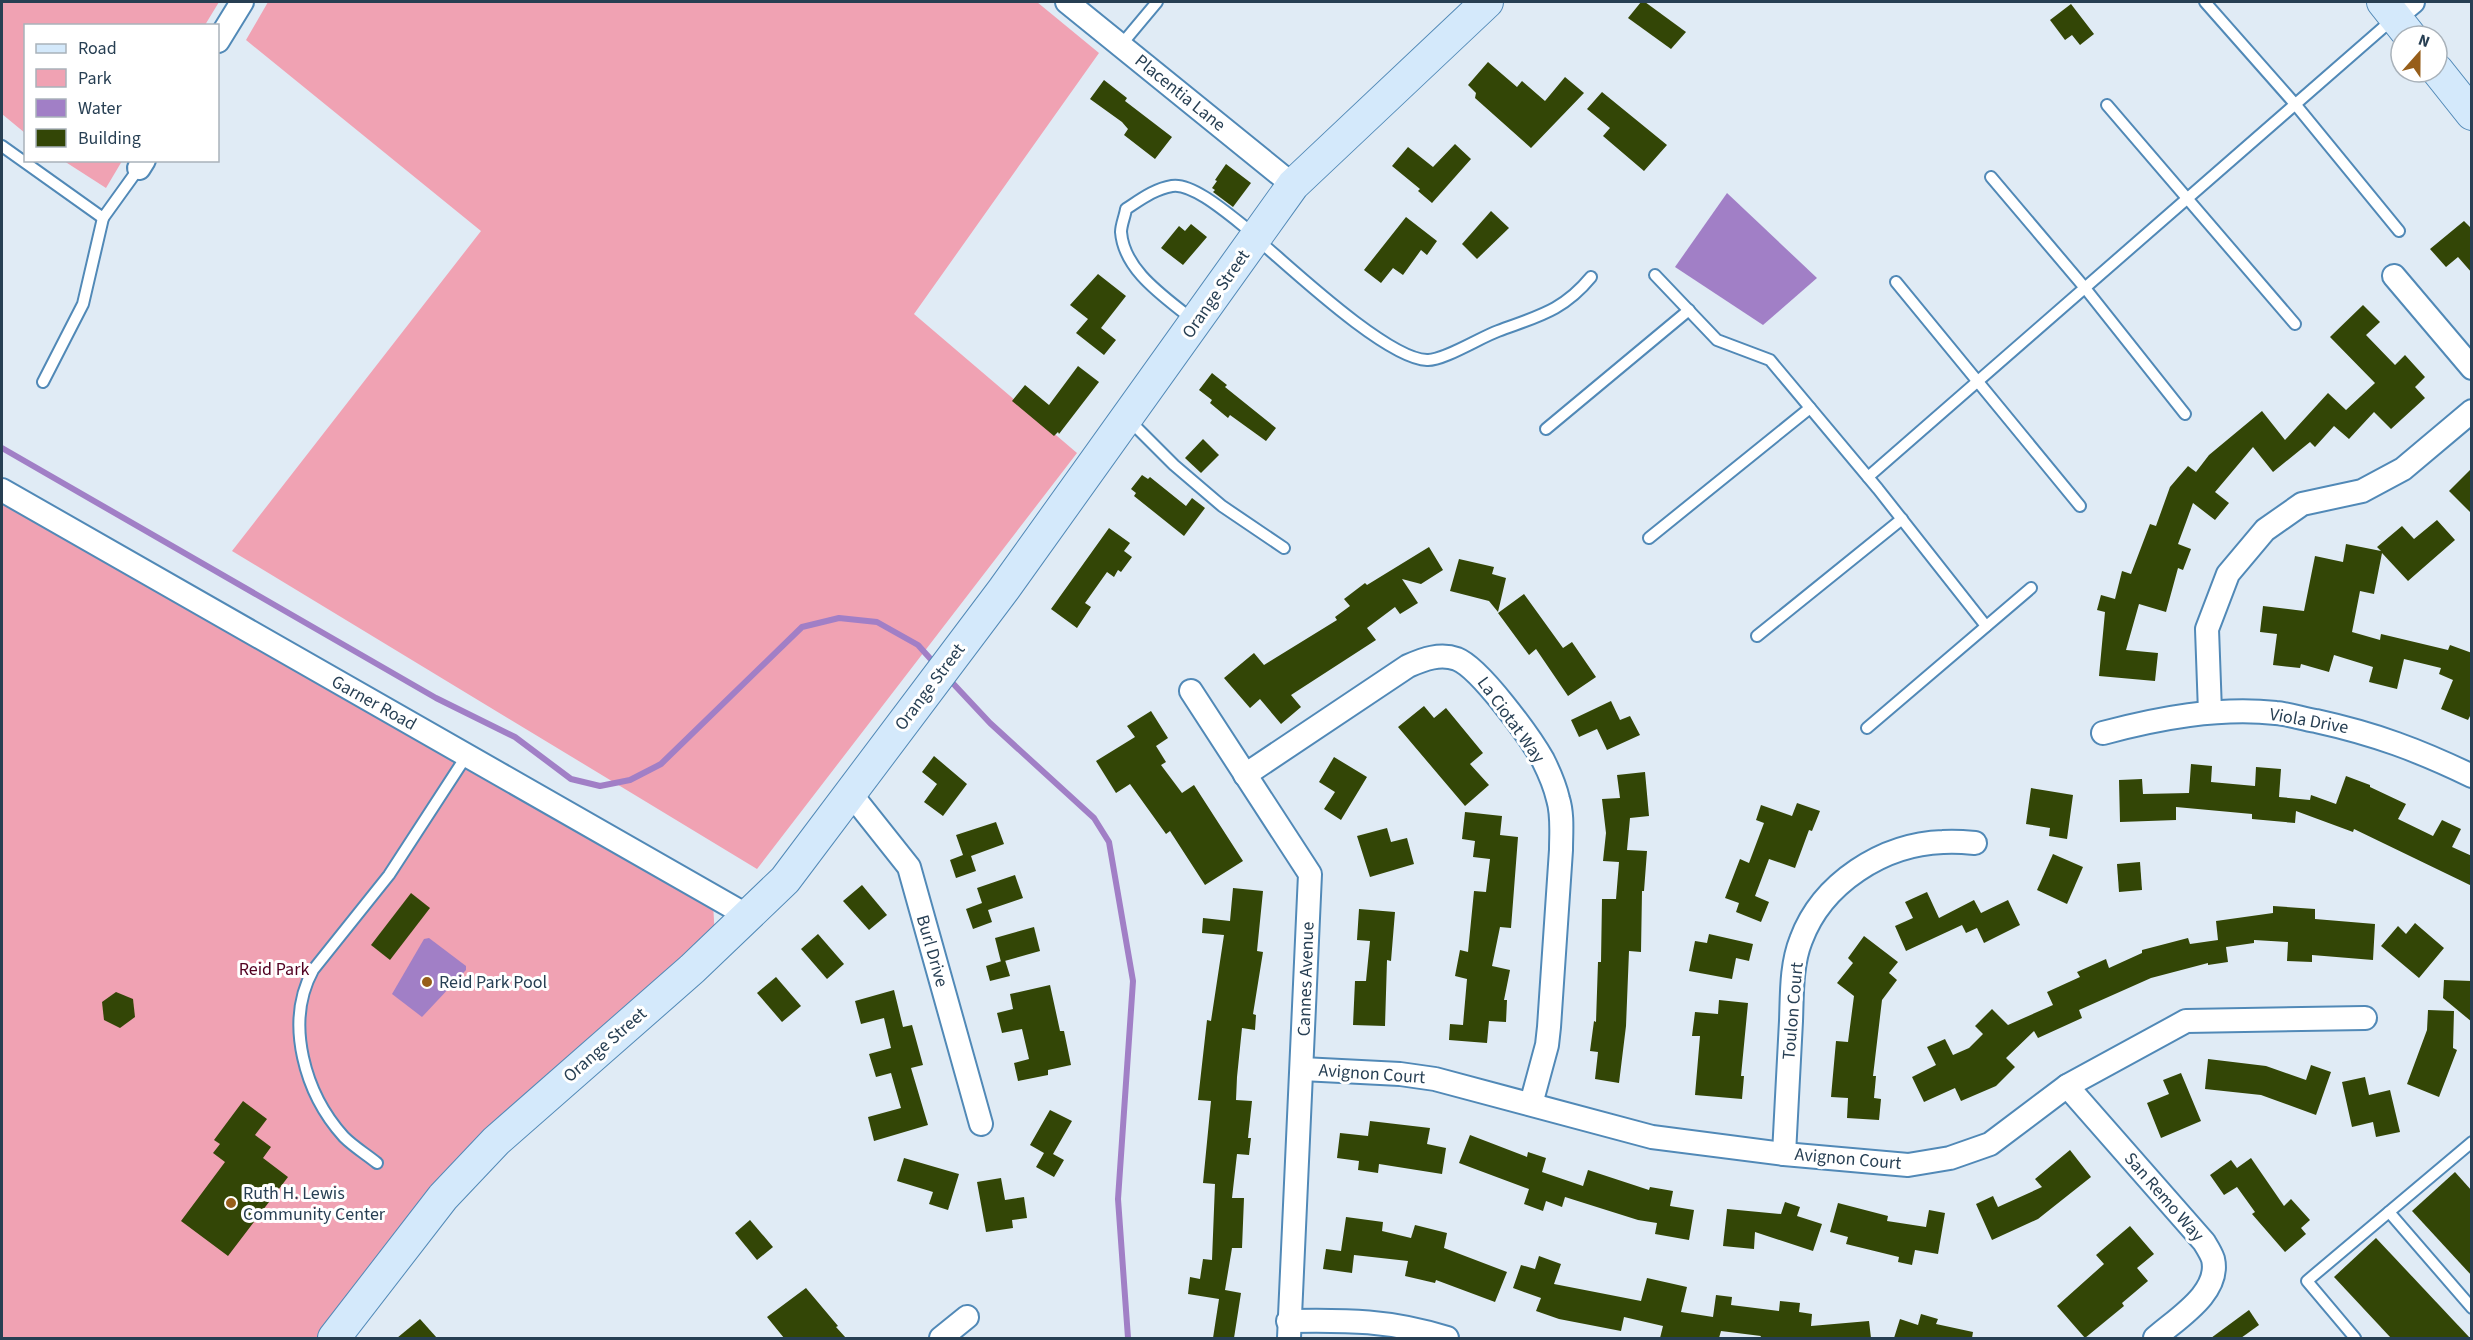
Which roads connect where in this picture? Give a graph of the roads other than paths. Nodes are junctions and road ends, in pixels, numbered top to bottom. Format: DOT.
graph roads {
  1 [pos="242,2"];
  2 [pos="1067,2"];
  3 [pos="1157,2"];
  4 [pos="1487,2"];
  5 [pos="2205,2"];
  6 [pos="2400,14"];
  7 [pos="219,39"];
  8 [pos="1120,45"];
  9 [pos="2448,84"];
  10 [pos="2295,104"];
  11 [pos="2107,105"];
  12 [pos="2472,114"];
  13 [pos="2,146"];
  14 [pos="24,162"];
  15 [pos="25,162"];
  16 [pos="141,164"];
  17 [pos="1991,177"];
  18 [pos="1293,185"];
  19 [pos="2188,198"];
  20 [pos="104,218"];
  21 [pos="2400,231"];
  22 [pos="1256,237"];
  23 [pos="1655,275"];
  24 [pos="2394,276"];
  25 [pos="1591,277"];
  26 [pos="1896,282"];
  27 [pos="2085,288"];
  28 [pos="1689,310"];
  29 [pos="1196,322"];
  30 [pos="2295,324"];
  31 [pos="2472,368"];
  32 [pos="1978,381"];
  33 [pos="43,382"];
  34 [pos="1810,408"];
  35 [pos="2472,411"];
  36 [pos="2185,414"];
  37 [pos="1127,418"];
  38 [pos="1546,429"];
  39 [pos="1868,477"];
  40 [pos="2,490"];
  41 [pos="2080,506"];
  42 [pos="1902,519"];
  43 [pos="1649,538"];
  44 [pos="1284,548"];
  45 [pos="2031,588"];
  46 [pos="1986,627"];
  47 [pos="1757,636"];
  48 [pos="1191,691"];
  49 [pos="2210,712"];
  50 [pos="1867,728"];
  51 [pos="2103,733"];
  52 [pos="467,755"];
  53 [pos="1245,775"];
  54 [pos="2472,776"];
  55 [pos="851,794"];
  56 [pos="1975,843"];
  57 [pos="748,915"];
  58 [pos="2365,1018"];
  59 [pos="1302,1068"];
  60 [pos="2067,1086"];
  61 [pos="1531,1104"];
  62 [pos="981,1124"];
  63 [pos="2472,1143"];
  64 [pos="1784,1154"];
  65 [pos="377,1163"];
  66 [pos="2390,1212"];
  67 [pos="2472,1308"];
  68 [pos="967,1317"];
  69 [pos="1289,1330"];
  70 [pos="334,1338"];
  71 [pos="941,1338"];
  72 [pos="1448,1338"];
  73 [pos="2155,1338"];
  74 [pos="2355,1338"];
  1 -- 7 [label="street"];
  2 -- 8 [label="street, Placentia Lane"];
  3 -- 8 [label="lane"];
  4 -- 18 [label="street, Orange Street"];
  5 -- 10 [label="lane"];
  6 -- 10 [label="lane"];
  8 -- 18 [label="street, Placentia Lane"];
  9 -- 12 [label="street"];
  10 -- 19 [label="lane"];
  10 -- 21 [label="lane"];
  11 -- 19 [label="lane"];
  13 -- 14 [label="lane"];
  15 -- 20 [label="lane"];
  16 -- 20 [label="lane"];
  17 -- 27 [label="lane"];
  18 -- 22 [label="street, Orange Street"];
  19 -- 27 [label="lane"];
  19 -- 30 [label="lane"];
  20 -- 33 [label="lane"];
  22 -- 25 [label="lane"];
  22 -- 29 [label="street, Orange Street"];
  22 -- 29 [label="lane"];
  23 -- 28 [label="lane"];
  24 -- 31 [label="street"];
  26 -- 32 [label="lane"];
  27 -- 32 [label="lane"];
  27 -- 36 [label="lane"];
  28 -- 34 [label="lane"];
  28 -- 38 [label="lane"];
  29 -- 37 [label="street, Orange Street"];
  32 -- 39 [label="lane"];
  32 -- 41 [label="lane"];
  34 -- 39 [label="lane"];
  34 -- 43 [label="lane"];
  35 -- 49 [label="street"];
  37 -- 44 [label="lane"];
  37 -- 55 [label="street, Orange Street"];
  39 -- 42 [label="lane"];
  40 -- 52 [label="street, Garner Road"];
  42 -- 46 [label="lane"];
  42 -- 47 [label="lane"];
  45 -- 46 [label="lane"];
  46 -- 50 [label="lane"];
  48 -- 53 [label="street, Cannes Avenue"];
  49 -- 51 [label="street, Viola Drive"];
  49 -- 54 [label="street, Viola Drive"];
  52 -- 57 [label="street, Garner Road"];
  52 -- 65 [label="lane"];
  53 -- 59 [label="street, Cannes Avenue"];
  53 -- 61 [label="street, La Ciotat Way"];
  55 -- 57 [label="street, Orange Street"];
  55 -- 62 [label="street, Burl Drive"];
  56 -- 64 [label="street, Toulon Court"];
  57 -- 70 [label="street, Orange Street"];
  58 -- 60 [label="street, Avignon Court"];
  59 -- 61 [label="street, Avignon Court"];
  59 -- 69 [label="street, Cannes Avenue"];
  60 -- 64 [label="street, Avignon Court"];
  60 -- 73 [label="street, San Remo Way"];
  61 -- 64 [label="street, Avignon Court"];
  63 -- 66 [label="lane"];
  66 -- 67 [label="lane"];
  66 -- 74 [label="lane"];
  68 -- 71 [label="street"];
  69 -- 72 [label="street"];
}
